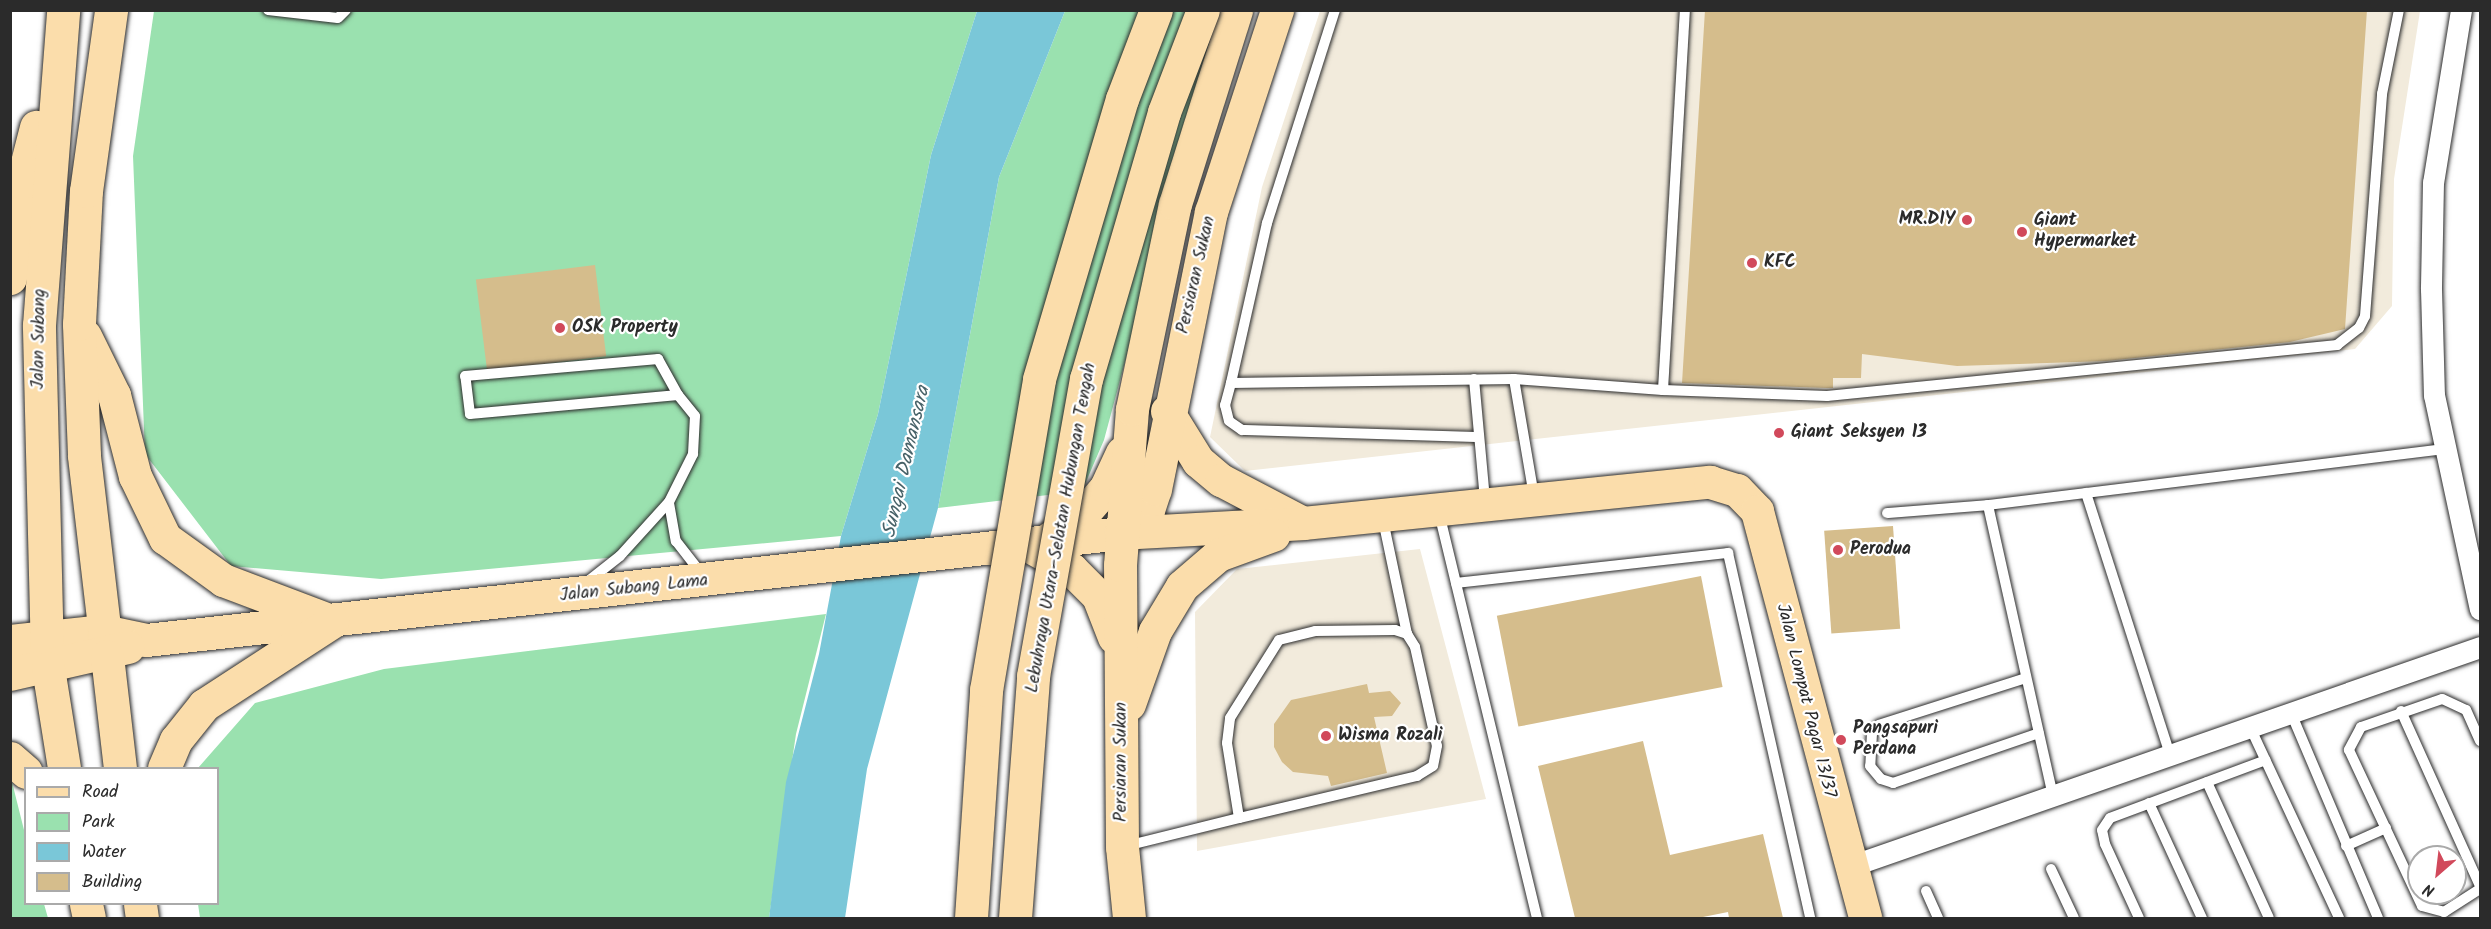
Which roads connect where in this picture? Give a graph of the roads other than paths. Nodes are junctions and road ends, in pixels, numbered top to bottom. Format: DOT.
graph roads {
  1 [pos="63,10"];
  2 [pos="111,10"];
  3 [pos="268,10"];
  4 [pos="346,10"];
  5 [pos="1156,10"];
  6 [pos="1203,10"];
  7 [pos="1236,10"];
  8 [pos="1276,10"];
  9 [pos="1335,10"];
  10 [pos="1684,10"];
  11 [pos="2399,10"];
  12 [pos="2461,10"];
  13 [pos="57,43"];
  14 [pos="10,278"];
  15 [pos="79,324"];
  16 [pos="1474,379"];
  17 [pos="1514,379"];
  18 [pos="1231,382"];
  19 [pos="1663,390"];
  20 [pos="678,395"];
  21 [pos="1167,411"];
  22 [pos="1130,437"];
  23 [pos="1479,437"];
  24 [pos="2446,449"];
  25 [pos="2086,493"];
  26 [pos="1533,496"];
  27 [pos="1485,501"];
  28 [pos="669,502"];
  29 [pos="1988,506"];
  30 [pos="1438,507"];
  31 [pos="1382,513"];
  32 [pos="1887,513"];
  33 [pos="1303,523"];
  34 [pos="1121,533"];
  35 [pos="1036,543"];
  36 [pos="712,581"];
  37 [pos="1456,583"];
  38 [pos="567,596"];
  39 [pos="2481,609"];
  40 [pos="332,622"];
  41 [pos="1407,634"];
  42 [pos="46,635"];
  43 [pos="10,641"];
  44 [pos="105,644"];
  45 [pos="2481,647"];
  46 [pos="1121,665"];
  47 [pos="48,668"];
  48 [pos="10,674"];
  49 [pos="2026,678"];
  50 [pos="2401,711"];
  51 [pos="2291,713"];
  52 [pos="1121,726"];
  53 [pos="2250,727"];
  54 [pos="2039,733"];
  55 [pos="2481,741"];
  56 [pos="2170,754"];
  57 [pos="10,758"];
  58 [pos="2266,760"];
  59 [pos="63,767"];
  60 [pos="120,767"];
  61 [pos="164,767"];
  62 [pos="24,770"];
  63 [pos="2207,782"];
  64 [pos="2053,795"];
  65 [pos="2149,803"];
  66 [pos="1239,818"];
  67 [pos="2386,828"];
  68 [pos="2346,846"];
  69 [pos="1122,847"];
  70 [pos="1848,867"];
  71 [pos="2051,869"];
  72 [pos="2481,887"];
  73 [pos="1926,891"];
  74 [pos="1862,917"];
  75 [pos="970,918"];
  76 [pos="1015,918"];
  77 [pos="1129,918"];
  78 [pos="1537,918"];
  79 [pos="1810,918"];
  80 [pos="1938,918"];
  81 [pos="2074,918"];
  82 [pos="2139,918"];
  83 [pos="2202,918"];
  84 [pos="2269,918"];
  85 [pos="2338,918"];
  86 [pos="2378,918"];
  1 -- 13 [label="main road, Jalan Subang"];
  2 -- 15 [label="main road"];
  3 -- 4 [label="lane"];
  5 -- 75 [label="main road, bridge"];
  6 -- 76 [label="main road, Lebuhraya Utara–Selatan Hubungan Tengah, bridge"];
  7 -- 22 [label="main road, Persiaran Sukan"];
  8 -- 21 [label="main road, Persiaran Sukan"];
  9 -- 18 [label="lane"];
  10 -- 19 [label="lane"];
  11 -- 19 [label="lane"];
  12 -- 24 [label="street"];
  13 -- 14 [label="main road"];
  13 -- 42 [label="main road, Jalan Subang"];
  15 -- 40 [label="main road"];
  15 -- 44 [label="main road"];
  16 -- 17 [label="lane"];
  16 -- 18 [label="lane"];
  16 -- 23 [label="lane"];
  17 -- 19 [label="lane"];
  17 -- 26 [label="lane"];
  18 -- 23 [label="lane"];
  20 -- 20 [label="lane"];
  20 -- 28 [label="lane"];
  21 -- 33 [label="main road"];
  21 -- 34 [label="main road, Persiaran Sukan"];
  22 -- 34 [label="main road, Persiaran Sukan"];
  22 -- 35 [label="main road"];
  23 -- 27 [label="lane"];
  24 -- 25 [label="lane"];
  24 -- 39 [label="street"];
  25 -- 29 [label="lane"];
  25 -- 56 [label="lane"];
  26 -- 27 [label="main road"];
  26 -- 70 [label="main road, Jalan Lompat Pagar 13/37"];
  27 -- 30 [label="main road"];
  28 -- 36 [label="lane"];
  28 -- 38 [label="lane"];
  29 -- 32 [label="lane"];
  29 -- 49 [label="lane"];
  30 -- 31 [label="main road"];
  30 -- 37 [label="lane"];
  31 -- 33 [label="main road"];
  31 -- 41 [label="lane"];
  33 -- 34 [label="main road, Jalan Subang Lama"];
  33 -- 52 [label="main road"];
  34 -- 35 [label="main road, Jalan Subang Lama"];
  34 -- 46 [label="main road, Persiaran Sukan"];
  35 -- 36 [label="main road, Jalan Subang Lama"];
  35 -- 46 [label="main road"];
  36 -- 38 [label="main road, Jalan Subang Lama"];
  37 -- 78 [label="lane"];
  37 -- 79 [label="lane"];
  38 -- 40 [label="main road, Jalan Subang Lama"];
  40 -- 44 [label="main road, Jalan Subang Lama"];
  40 -- 61 [label="main road"];
  41 -- 66 [label="lane"];
  41 -- 66 [label="lane"];
  42 -- 43 [label="main road"];
  42 -- 44 [label="main road"];
  42 -- 47 [label="main road, Jalan Subang"];
  44 -- 47 [label="main road"];
  44 -- 60 [label="main road"];
  45 -- 51 [label="street"];
  46 -- 52 [label="main road, Persiaran Sukan"];
  47 -- 48 [label="main road"];
  47 -- 59 [label="main road, Jalan Subang"];
  49 -- 54 [label="lane"];
  49 -- 54 [label="lane"];
  50 -- 55 [label="lane"];
  50 -- 67 [label="lane"];
  50 -- 72 [label="lane"];
  51 -- 53 [label="street"];
  51 -- 68 [label="lane"];
  52 -- 69 [label="main road, Persiaran Sukan"];
  53 -- 56 [label="street"];
  53 -- 58 [label="lane"];
  54 -- 64 [label="lane"];
  56 -- 64 [label="street"];
  57 -- 62 [label="main road"];
  58 -- 63 [label="lane"];
  58 -- 85 [label="lane"];
  63 -- 65 [label="lane"];
  63 -- 84 [label="lane"];
  64 -- 70 [label="street"];
  65 -- 82 [label="lane"];
  65 -- 83 [label="lane"];
  66 -- 69 [label="lane"];
  67 -- 68 [label="lane"];
  67 -- 72 [label="lane"];
  68 -- 86 [label="lane"];
  69 -- 77 [label="main road, Persiaran Sukan"];
  70 -- 74 [label="main road, Jalan Lompat Pagar 13/37"];
  71 -- 81 [label="lane"];
  73 -- 80 [label="lane"];
}
